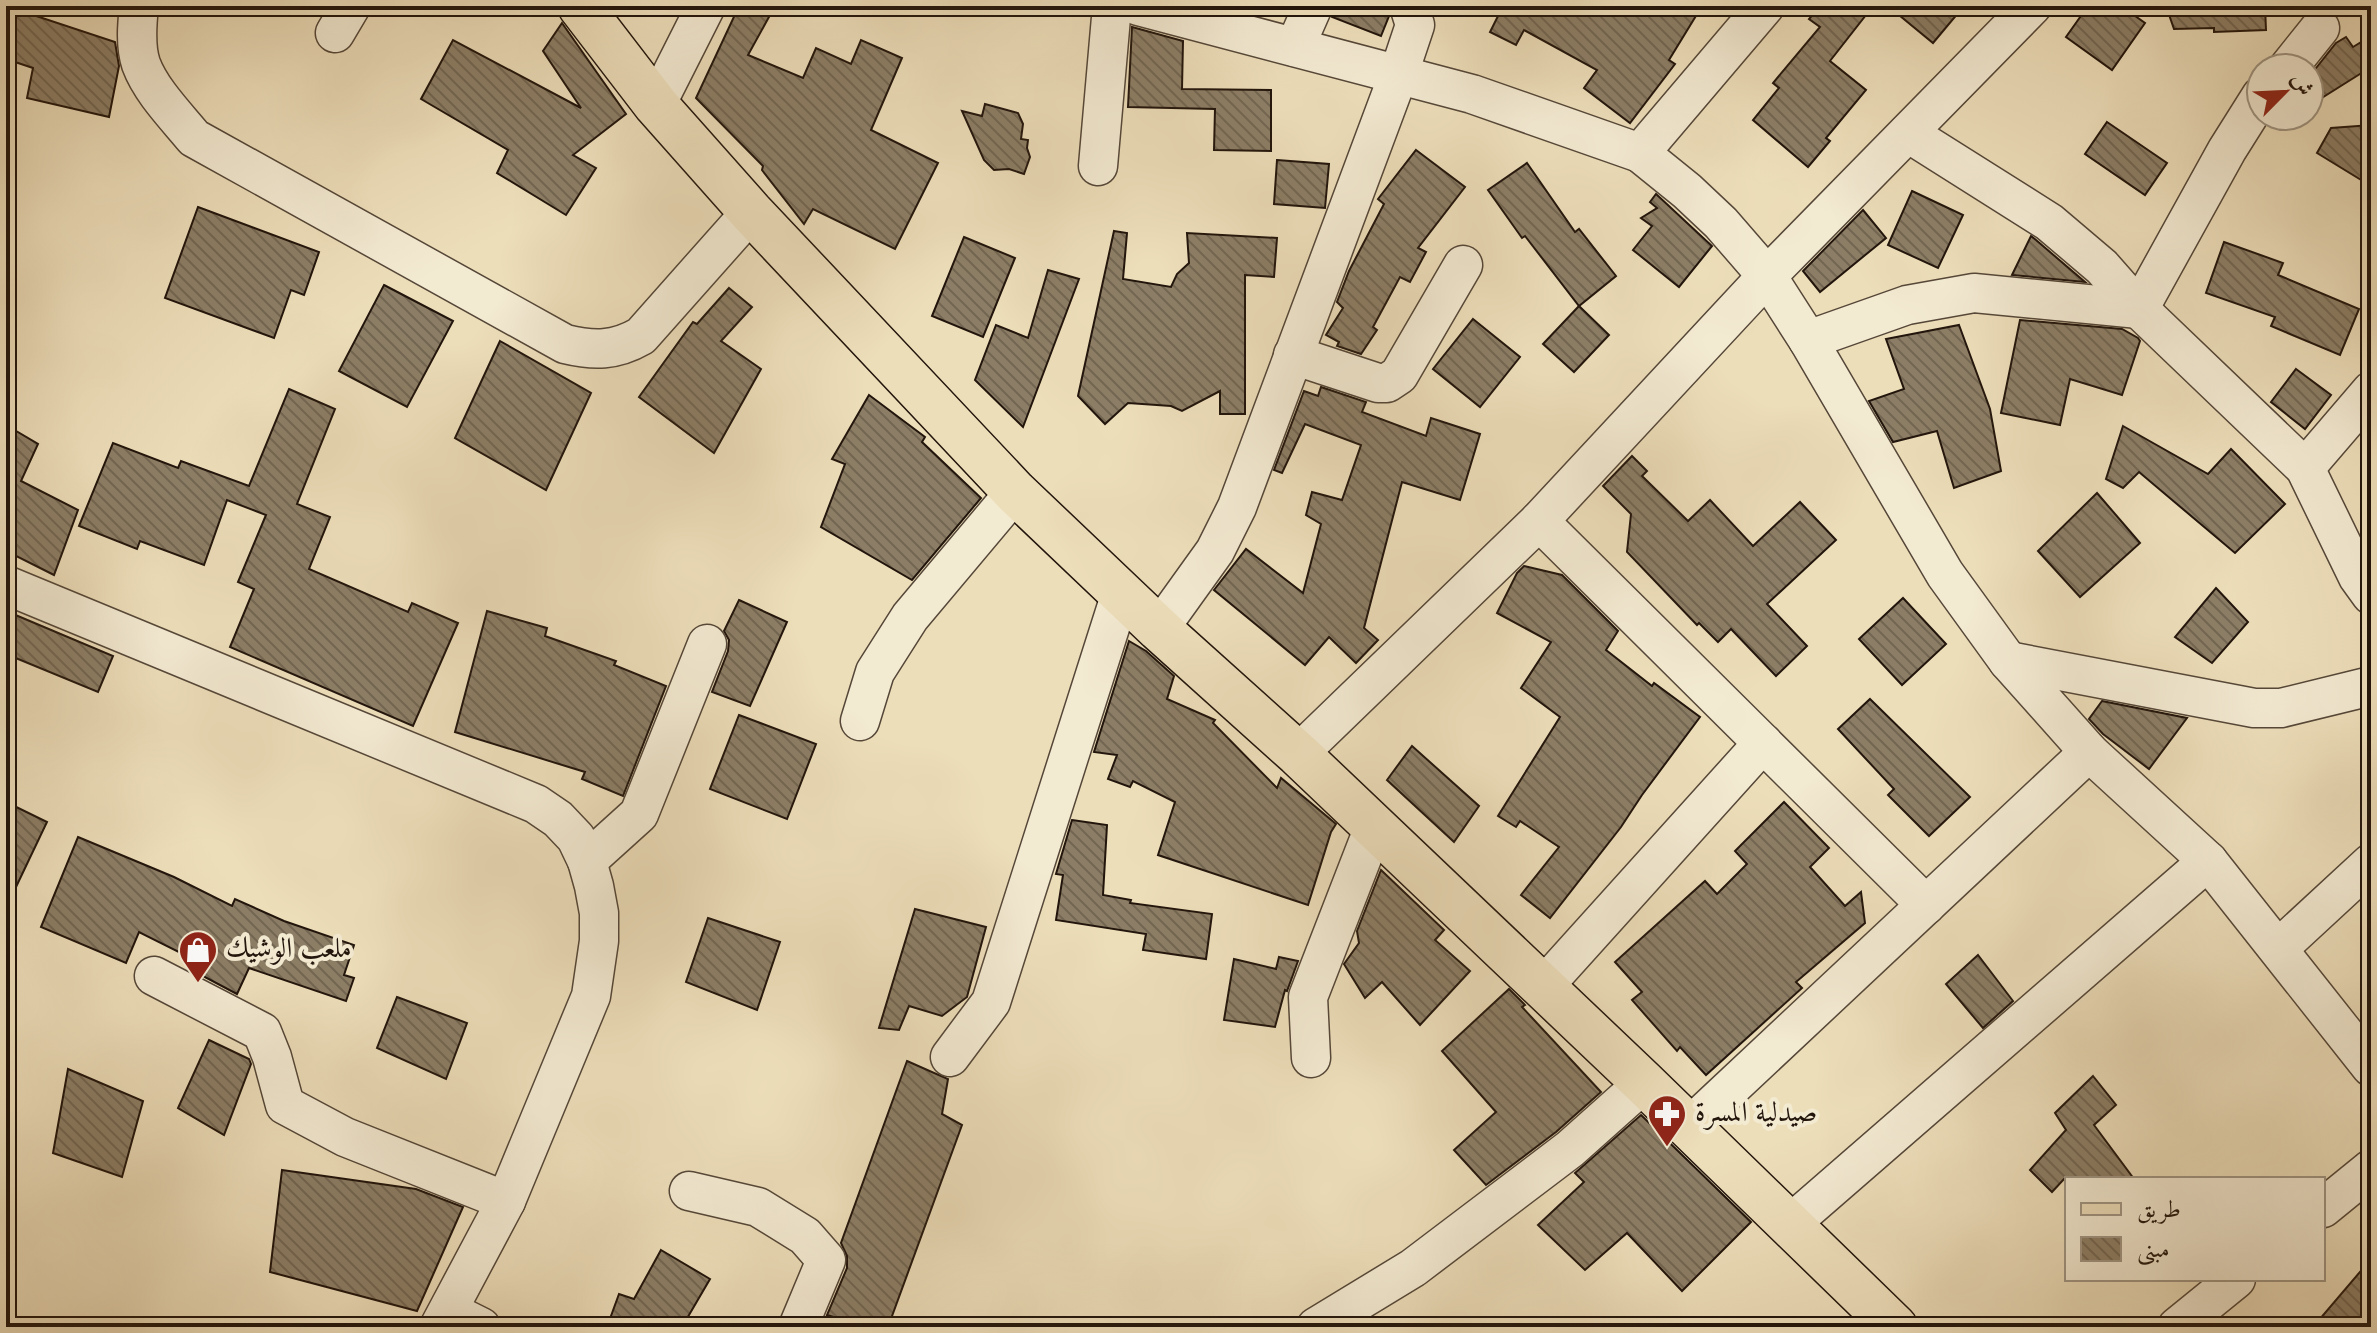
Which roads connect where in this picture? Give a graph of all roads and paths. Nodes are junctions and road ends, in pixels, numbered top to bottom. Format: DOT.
graph roads {
  1 [pos="139,6"];
  2 [pos="580,6"];
  3 [pos="706,6"];
  4 [pos="1112,6"];
  5 [pos="1138,6"];
  6 [pos="1313,6"];
  7 [pos="1409,6"];
  8 [pos="1765,6"];
  9 [pos="2032,6"];
  10 [pos="2320,28"];
  11 [pos="1295,47"];
  12 [pos="2301,52"];
  13 [pos="1398,76"];
  14 [pos="656,105"];
  15 [pos="2245,121"];
  16 [pos="1908,133"];
  17 [pos="1640,153"];
  18 [pos="1098,166"];
  19 [pos="751,212"];
  20 [pos="1463,265"];
  21 [pos="1767,276"];
  22 [pos="2139,309"];
  23 [pos="1808,340"];
  24 [pos="1293,355"];
  25 [pos="2371,391"];
  26 [pos="2305,468"];
  27 [pos="1015,492"];
  28 [pos="1539,521"];
  29 [pos="6,585"];
  30 [pos="1121,593"];
  31 [pos="2371,595"];
  32 [pos="1159,629"];
  33 [pos="707,644"];
  34 [pos="2008,661"];
  35 [pos="2371,686"];
  36 [pos="860,721"];
  37 [pos="1763,743"];
  38 [pos="2089,752"];
  39 [pos="1298,754"];
  40 [pos="1374,827"];
  41 [pos="587,861"];
  42 [pos="2208,861"];
  43 [pos="2371,863"];
  44 [pos="1926,905"];
  45 [pos="2279,948"];
  46 [pos="154,976"];
  47 [pos="1543,987"];
  48 [pos="950,1057"];
  49 [pos="1311,1058"];
  50 [pos="2371,1067"];
  51 [pos="1644,1083"];
  52 [pos="1689,1127"];
  53 [pos="2371,1169"];
  54 [pos="689,1191"];
  55 [pos="506,1201"];
  56 [pos="2325,1206"];
  57 [pos="1789,1225"];
  58 [pos="2234,1281"];
  59 [pos="456,1322"];
  60 [pos="798,1327"];
  61 [pos="1316,1327"];
  62 [pos="1895,1327"];
  63 [pos="2177,1327"];
  1 -- 19 [label="street"];
  2 -- 14 [label="main road"];
  3 -- 14 [label="street"];
  4 -- 18 [label="street"];
  5 -- 11 [label="street"];
  6 -- 11 [label="street"];
  7 -- 13 [label="street"];
  8 -- 17 [label="street"];
  9 -- 16 [label="street"];
  10 -- 12 [label="street"];
  11 -- 13 [label="street"];
  13 -- 17 [label="street"];
  13 -- 24 [label="street"];
  14 -- 19 [label="main road"];
  15 -- 22 [label="street"];
  16 -- 21 [label="street"];
  16 -- 22 [label="street"];
  17 -- 21 [label="street"];
  19 -- 27 [label="main road"];
  20 -- 24 [label="street"];
  21 -- 23 [label="street"];
  21 -- 28 [label="street"];
  22 -- 23 [label="street"];
  22 -- 26 [label="street"];
  23 -- 34 [label="street"];
  24 -- 32 [label="street"];
  25 -- 26 [label="street"];
  26 -- 31 [label="street"];
  27 -- 30 [label="main road"];
  27 -- 36 [label="street"];
  28 -- 37 [label="street"];
  28 -- 39 [label="street"];
  29 -- 41 [label="street"];
  30 -- 32 [label="main road"];
  30 -- 48 [label="street"];
  32 -- 39 [label="main road"];
  33 -- 41 [label="street"];
  34 -- 35 [label="street"];
  34 -- 38 [label="street"];
  37 -- 44 [label="street"];
  37 -- 47 [label="street"];
  38 -- 42 [label="street"];
  38 -- 44 [label="street"];
  39 -- 40 [label="main road"];
  40 -- 47 [label="main road"];
  40 -- 49 [label="street"];
  41 -- 55 [label="street"];
  42 -- 45 [label="street"];
  42 -- 57 [label="street"];
  43 -- 45 [label="street"];
  44 -- 52 [label="street"];
  45 -- 50 [label="street"];
  46 -- 55 [label="street"];
  47 -- 51 [label="main road"];
  51 -- 52 [label="main road"];
  51 -- 61 [label="street"];
  52 -- 57 [label="main road"];
  53 -- 56 [label="street"];
  54 -- 60 [label="street"];
  55 -- 59 [label="street"];
  57 -- 62 [label="main road"];
  58 -- 63 [label="street"];
}
